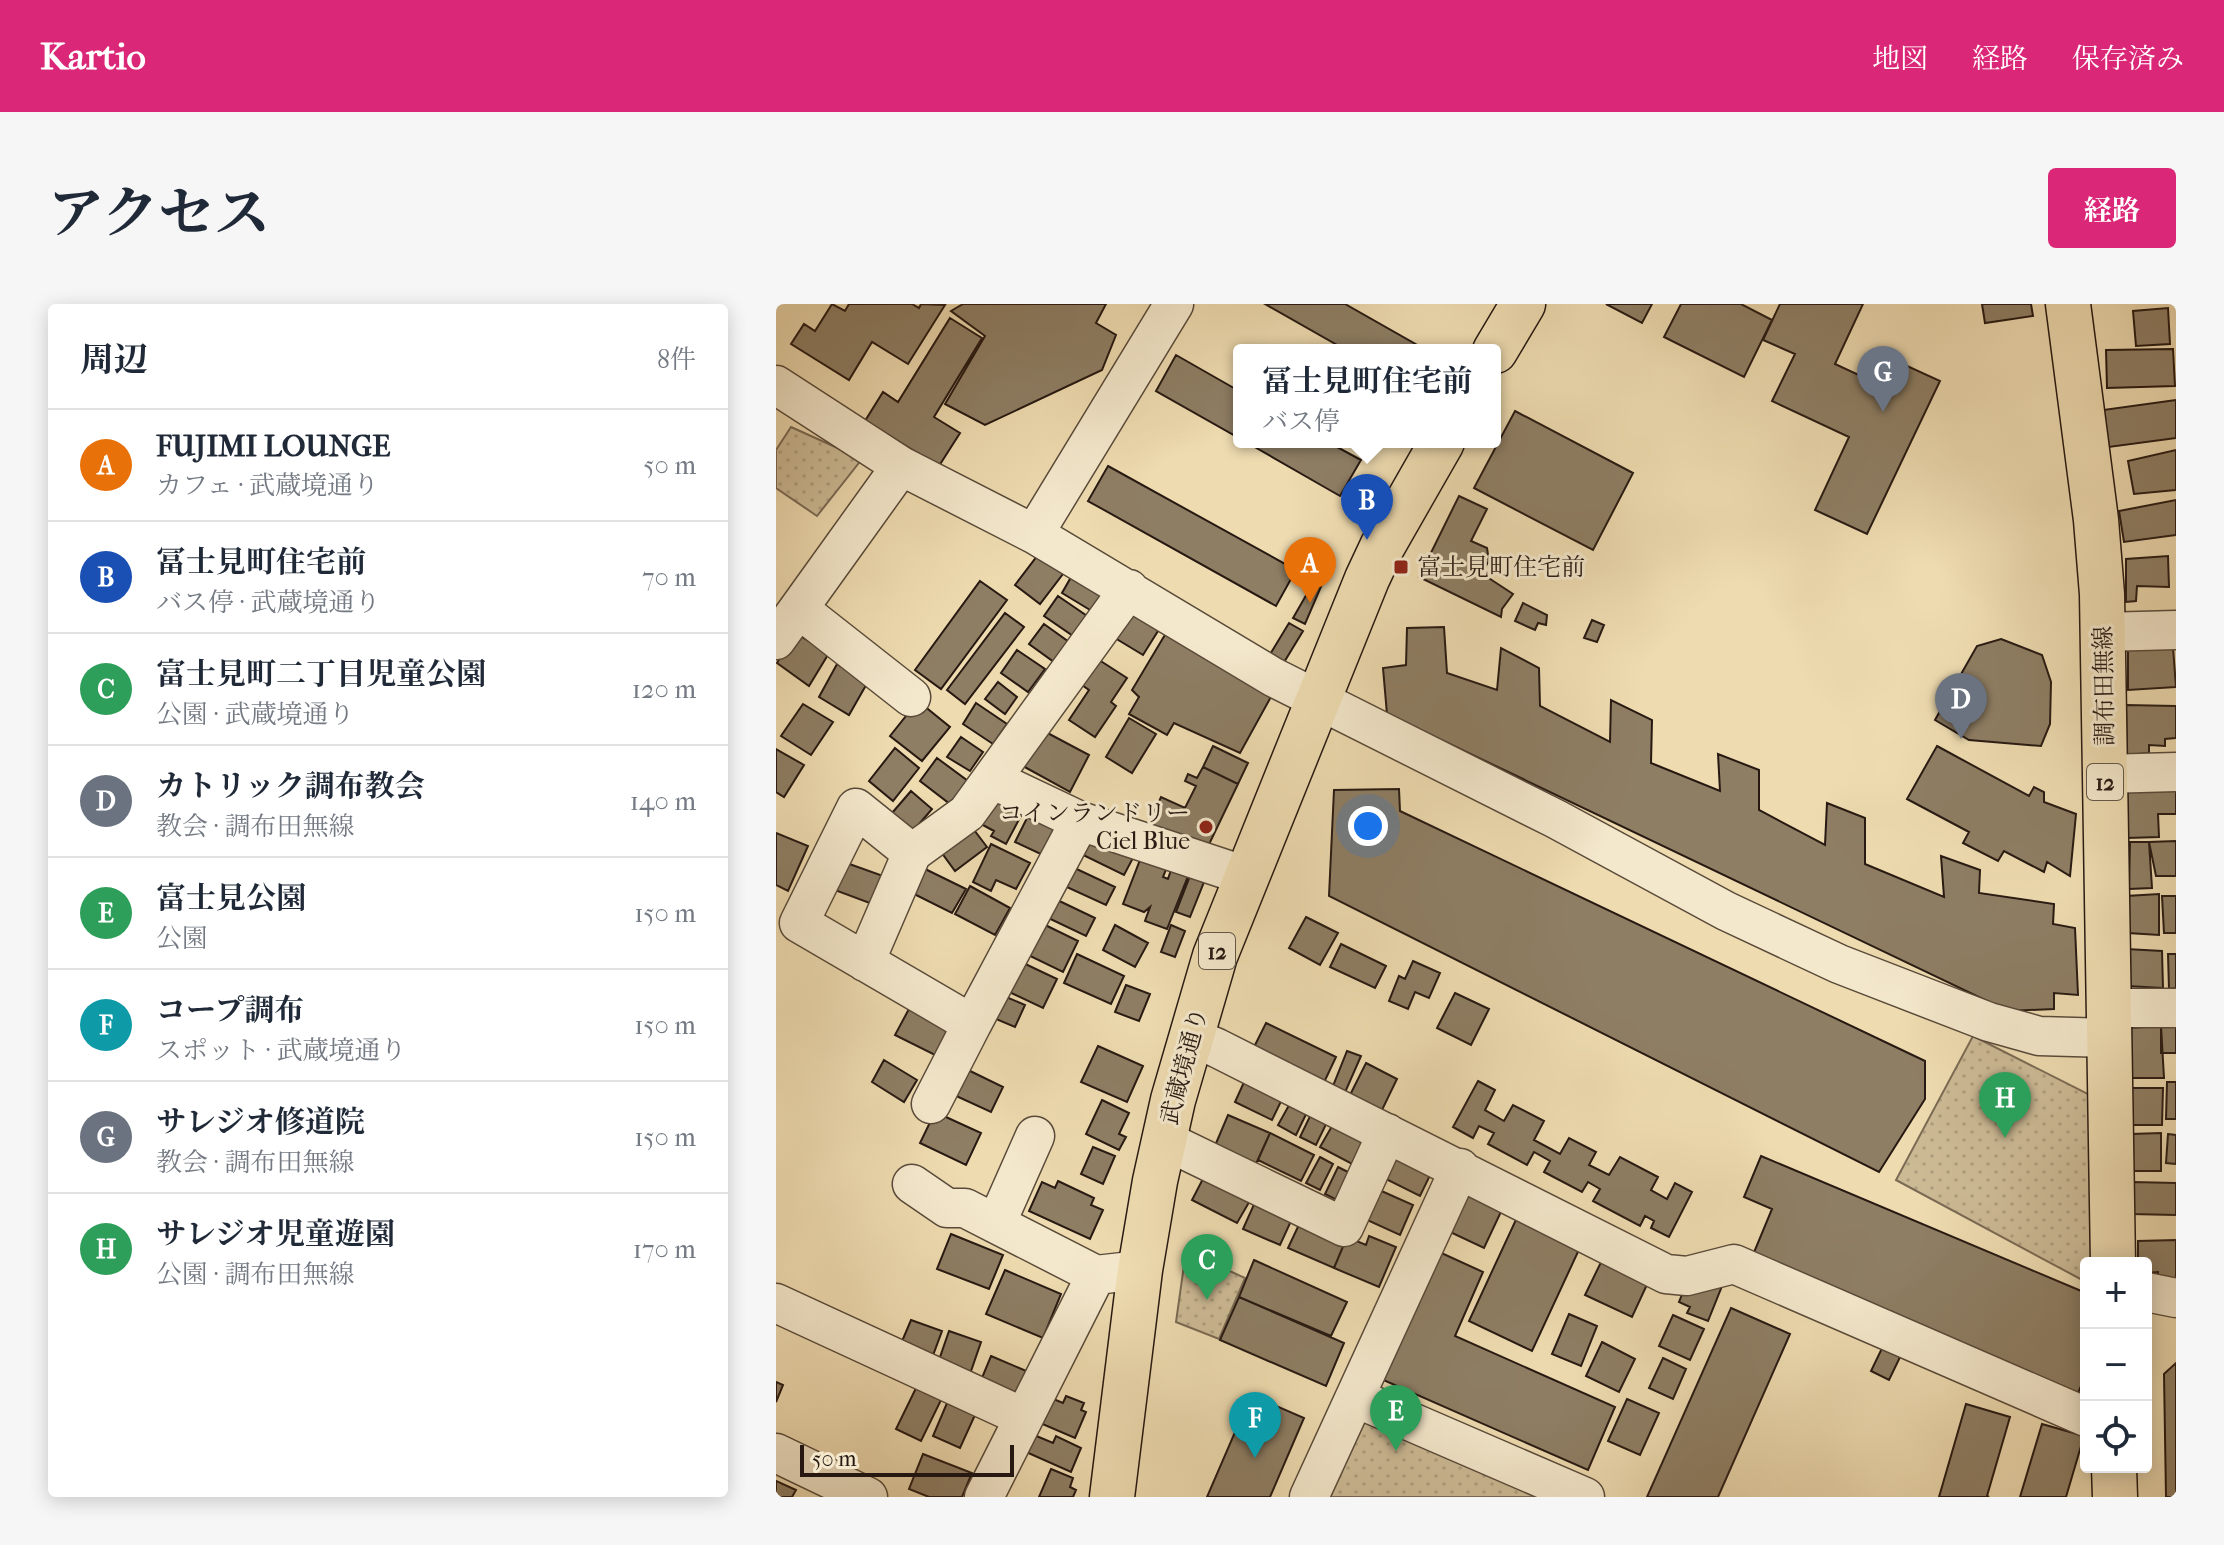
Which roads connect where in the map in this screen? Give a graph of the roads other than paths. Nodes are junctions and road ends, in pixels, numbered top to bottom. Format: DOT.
graph roads {
  1 [pos="1174,304"];
  2 [pos="1523,304"];
  3 [pos="2068,304"];
  4 [pos="1499,344"];
  5 [pos="776,385"];
  6 [pos="1439,448"];
  7 [pos="901,466"];
  8 [pos="1034,534"];
  9 [pos="1129,589"];
  10 [pos="799,609"];
  11 [pos="2176,630"];
  12 [pos="2103,632"];
  13 [pos="776,640"];
  14 [pos="911,697"];
  15 [pos="1317,699"];
  16 [pos="2176,772"];
  17 [pos="2105,774"];
  18 [pos="992,779"];
  19 [pos="1080,821"];
  20 [pos="912,853"];
  21 [pos="1246,876"];
  22 [pos="865,962"];
  23 [pos="2176,1008"];
  24 [pos="2109,1023"];
  25 [pos="972,1024"];
  26 [pos="1191,1037"];
  27 [pos="931,1104"];
  28 [pos="1387,1133"];
  29 [pos="1035,1136"];
  30 [pos="1164,1140"];
  31 [pos="1460,1168"];
  32 [pos="912,1184"];
  33 [pos="996,1224"];
  34 [pos="2113,1257"];
  35 [pos="1140,1270"];
  36 [pos="1096,1275"];
  37 [pos="2152,1293"];
  38 [pos="2176,1298"];
  39 [pos="776,1303"];
  40 [pos="1356,1398"];
  41 [pos="2080,1414"];
  42 [pos="1023,1417"];
  43 [pos="776,1453"];
  44 [pos="2114,1473"];
  45 [pos="868,1497"];
  46 [pos="984,1497"];
  47 [pos="1112,1497"];
  48 [pos="1309,1497"];
  49 [pos="1585,1497"];
  50 [pos="2115,1497"];
  1 -- 8 [label="street"];
  2 -- 4 [label="main road"];
  3 -- 12 [label="main road, 調布田無線 / 12"];
  5 -- 7 [label="street"];
  6 -- 15 [label="main road, 武蔵境通り / 12"];
  7 -- 8 [label="street"];
  7 -- 10 [label="street"];
  8 -- 9 [label="street"];
  9 -- 15 [label="street"];
  9 -- 18 [label="street"];
  10 -- 13 [label="street"];
  10 -- 14 [label="street"];
  11 -- 12 [label="street"];
  12 -- 17 [label="main road, 調布田無線 / 12"];
  15 -- 21 [label="main road, 武蔵境通り / 12"];
  15 -- 24 [label="street"];
  16 -- 17 [label="street"];
  17 -- 24 [label="main road, 調布田無線 / 12"];
  18 -- 19 [label="street"];
  18 -- 20 [label="street"];
  19 -- 21 [label="street"];
  19 -- 25 [label="street"];
  20 -- 22 [label="street"];
  20 -- 22 [label="street"];
  21 -- 26 [label="main road, 武蔵境通り / 12"];
  22 -- 25 [label="street"];
  23 -- 24 [label="street"];
  24 -- 34 [label="main road, 調布田無線 / 12"];
  25 -- 27 [label="street"];
  26 -- 28 [label="street"];
  26 -- 30 [label="main road, 武蔵境通り / 12"];
  28 -- 30 [label="street"];
  28 -- 31 [label="street"];
  29 -- 33 [label="street"];
  30 -- 35 [label="main road, 武蔵境通り / 12"];
  31 -- 40 [label="street"];
  31 -- 41 [label="street"];
  32 -- 33 [label="street"];
  33 -- 36 [label="street"];
  35 -- 36 [label="street"];
  35 -- 47 [label="main road, 武蔵境通り / 12"];
  36 -- 42 [label="street"];
  37 -- 38 [label="street"];
  39 -- 42 [label="street"];
  40 -- 48 [label="street"];
  40 -- 49 [label="street"];
  42 -- 46 [label="street"];
  43 -- 45 [label="street"];
  44 -- 50 [label="main road"];
}
